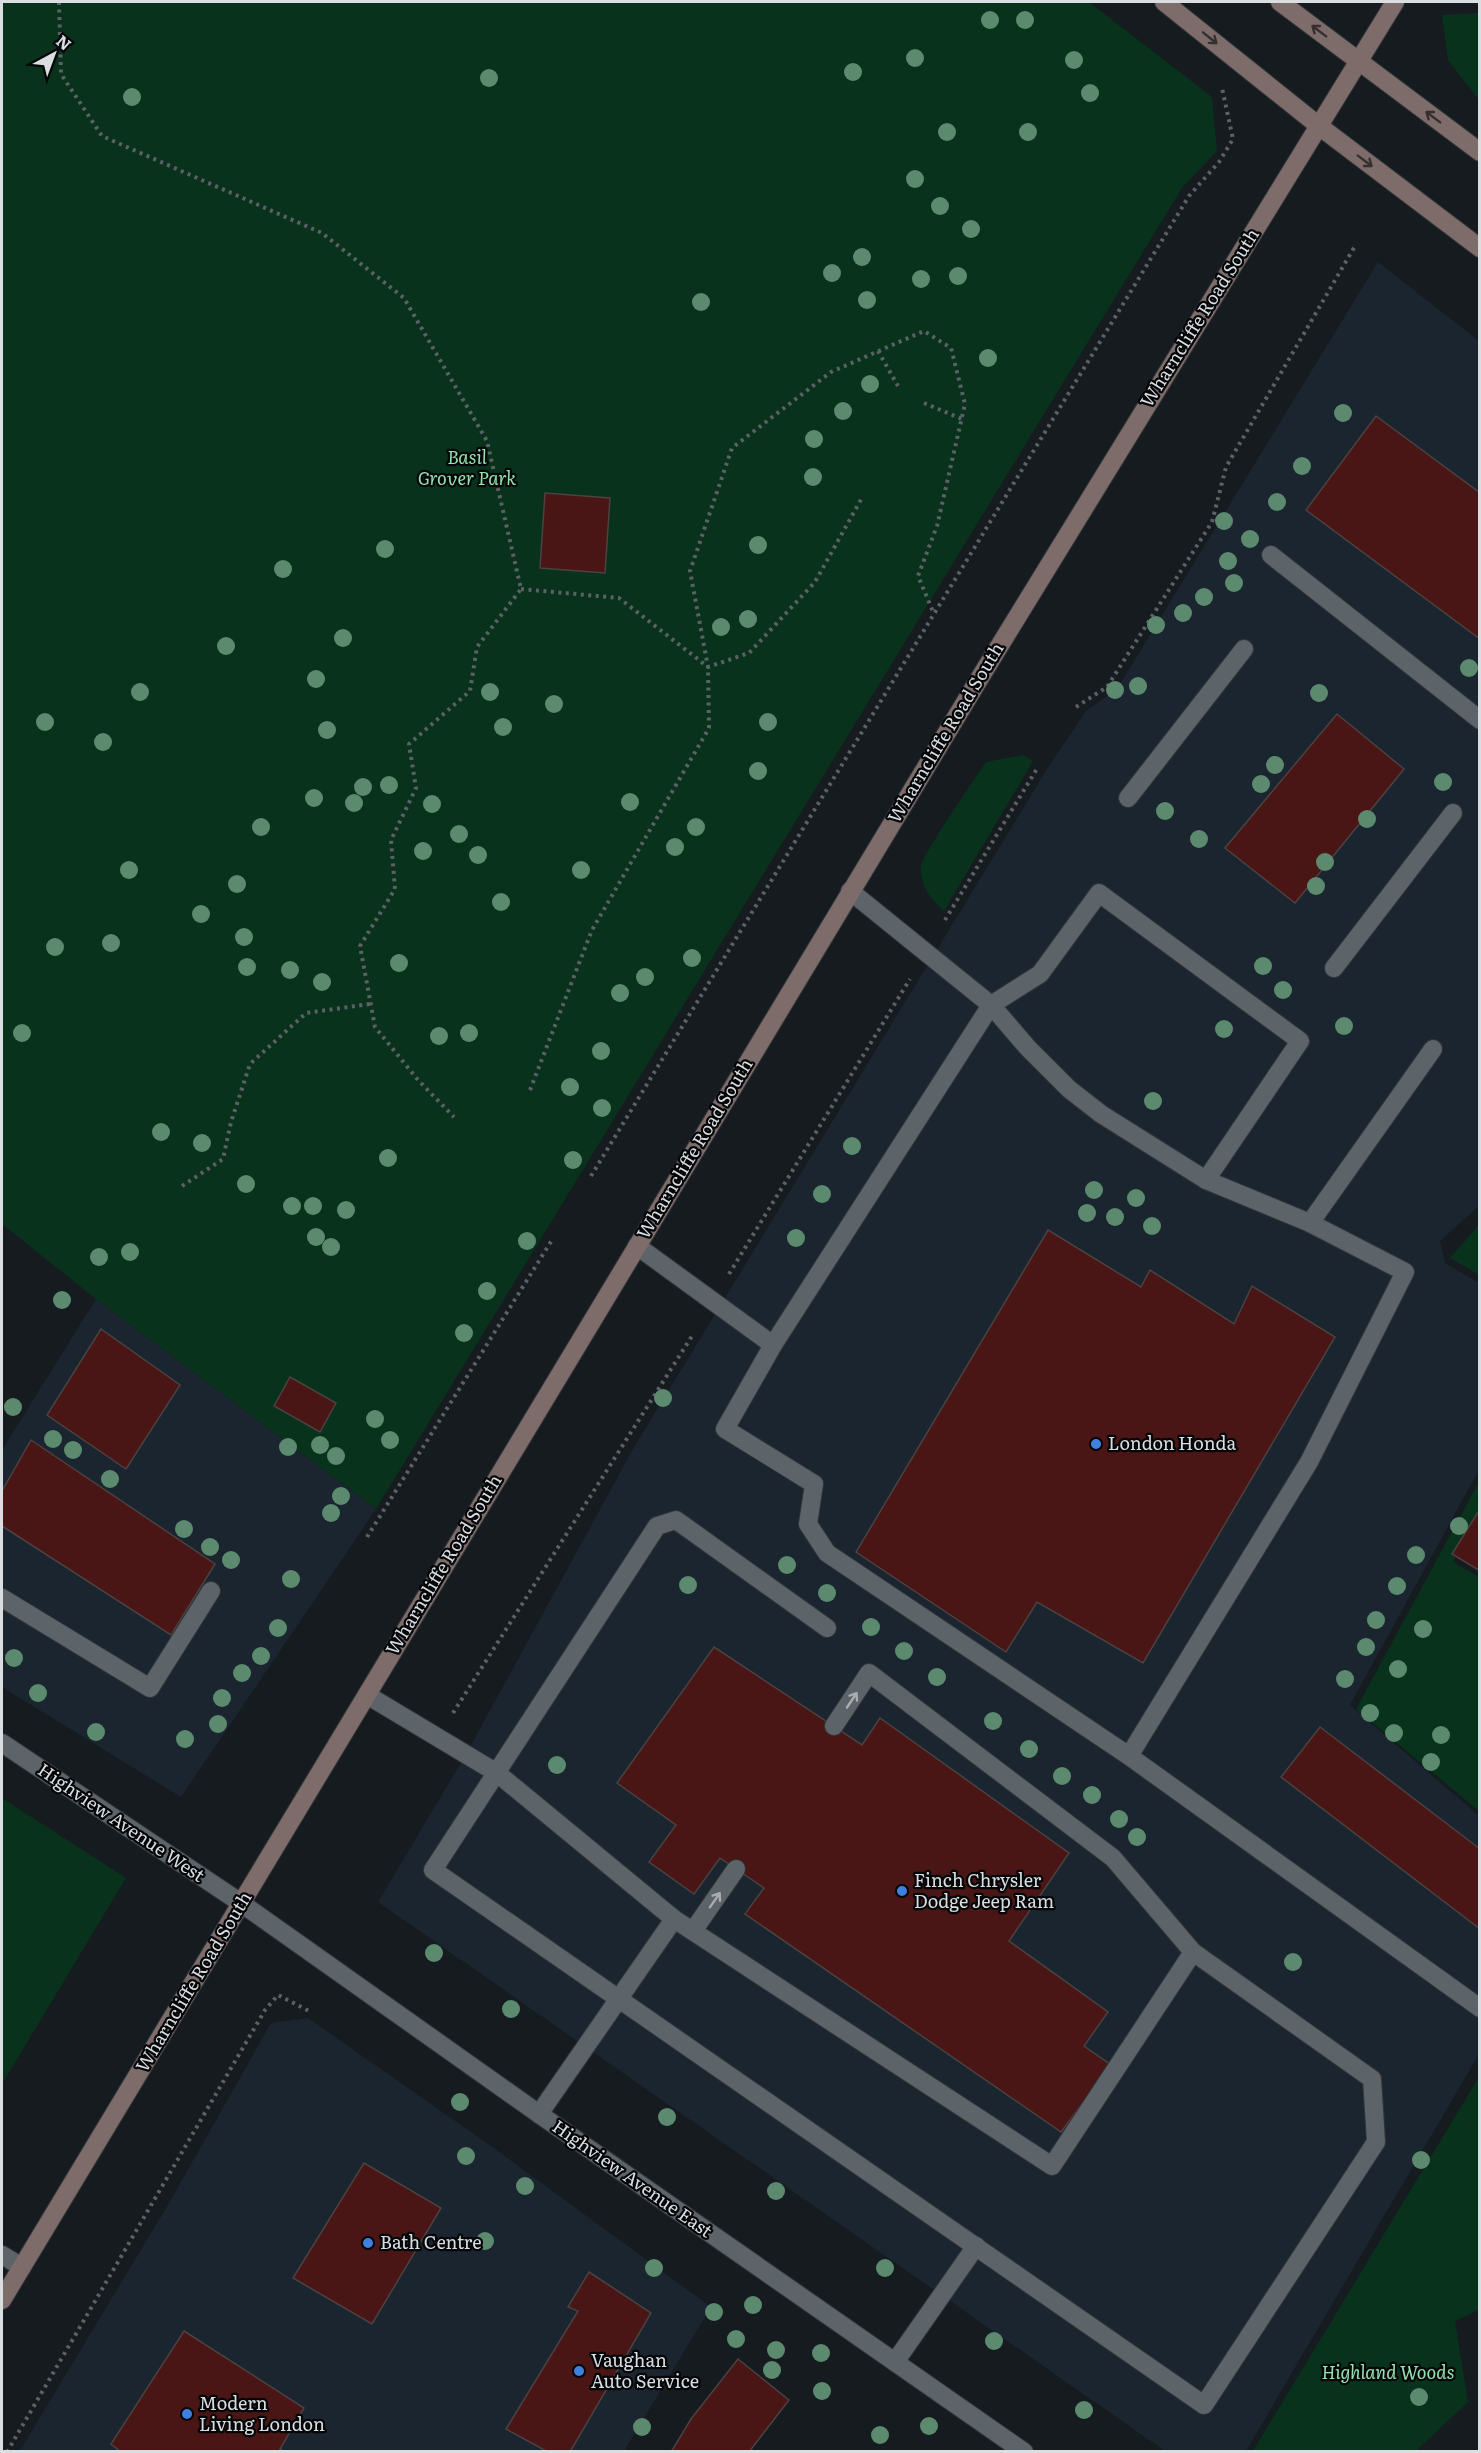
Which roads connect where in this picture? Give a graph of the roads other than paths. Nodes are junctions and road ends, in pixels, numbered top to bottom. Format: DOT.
graph roads {
  1 [pos="1164,2"];
  2 [pos="1280,2"];
  3 [pos="1395,2"];
  4 [pos="1359,61"];
  5 [pos="1319,126"];
  6 [pos="1479,152"];
  7 [pos="1479,248"];
  8 [pos="1271,555"];
  9 [pos="1244,649"];
  10 [pos="1479,720"];
  11 [pos="1128,798"];
  12 [pos="1453,813"];
  13 [pos="850,891"];
  14 [pos="1334,968"];
  15 [pos="991,1005"];
  16 [pos="1433,1049"];
  17 [pos="1206,1180"];
  18 [pos="1310,1223"];
  19 [pos="637,1246"];
  20 [pos="773,1345"];
  21 [pos="211,1591"];
  22 [pos="2,1598"];
  23 [pos="827,1628"];
  24 [pos="367,1695"];
  25 [pos="834,1726"];
  26 [pos="2,1743"];
  27 [pos="1129,1756"];
  28 [pos="497,1773"];
  29 [pos="736,1869"];
  30 [pos="241,1903"];
  31 [pos="674,1919"];
  32 [pos="693,1931"];
  33 [pos="1193,1952"];
  34 [pos="620,1999"];
  35 [pos="1479,2008"];
  36 [pos="539,2114"];
  37 [pos="976,2246"];
  38 [pos="2,2255"];
  39 [pos="22,2267"];
  40 [pos="2,2301"];
  41 [pos="895,2362"];
  42 [pos="1024,2451"];
  1 -- 5 [label="main road, one-way"];
  4 -- 2 [label="main road, one-way"];
  3 -- 4 [label="main road, Wharncliffe Road South"];
  4 -- 5 [label="main road, Wharncliffe Road South"];
  6 -- 4 [label="main road, one-way"];
  5 -- 7 [label="main road, one-way"];
  5 -- 13 [label="main road, Wharncliffe Road South"];
  8 -- 10 [label="street"];
  9 -- 11 [label="street"];
  12 -- 14 [label="street"];
  13 -- 15 [label="street"];
  13 -- 19 [label="main road, Wharncliffe Road South"];
  15 -- 17 [label="street"];
  15 -- 17 [label="street"];
  15 -- 20 [label="street"];
  16 -- 18 [label="street"];
  17 -- 18 [label="street"];
  18 -- 27 [label="street"];
  19 -- 20 [label="street"];
  19 -- 24 [label="main road, Wharncliffe Road South"];
  20 -- 27 [label="street"];
  21 -- 22 [label="street"];
  23 -- 28 [label="street"];
  24 -- 28 [label="street"];
  24 -- 30 [label="main road, Wharncliffe Road South"];
  25 -- 33 [label="street, one-way"];
  26 -- 30 [label="street, Highview Avenue West"];
  27 -- 35 [label="street"];
  28 -- 31 [label="street"];
  28 -- 34 [label="street"];
  32 -- 29 [label="street, one-way"];
  30 -- 36 [label="street, Highview Avenue East"];
  30 -- 39 [label="main road, Wharncliffe Road South"];
  31 -- 32 [label="street"];
  31 -- 34 [label="street"];
  32 -- 33 [label="street"];
  33 -- 37 [label="street"];
  34 -- 36 [label="street"];
  34 -- 37 [label="street"];
  36 -- 41 [label="street, Highview Avenue East"];
  37 -- 41 [label="street"];
  38 -- 39 [label="street"];
  39 -- 40 [label="main road, Wharncliffe Road South"];
  41 -- 42 [label="street, Highview Avenue East"];
}
